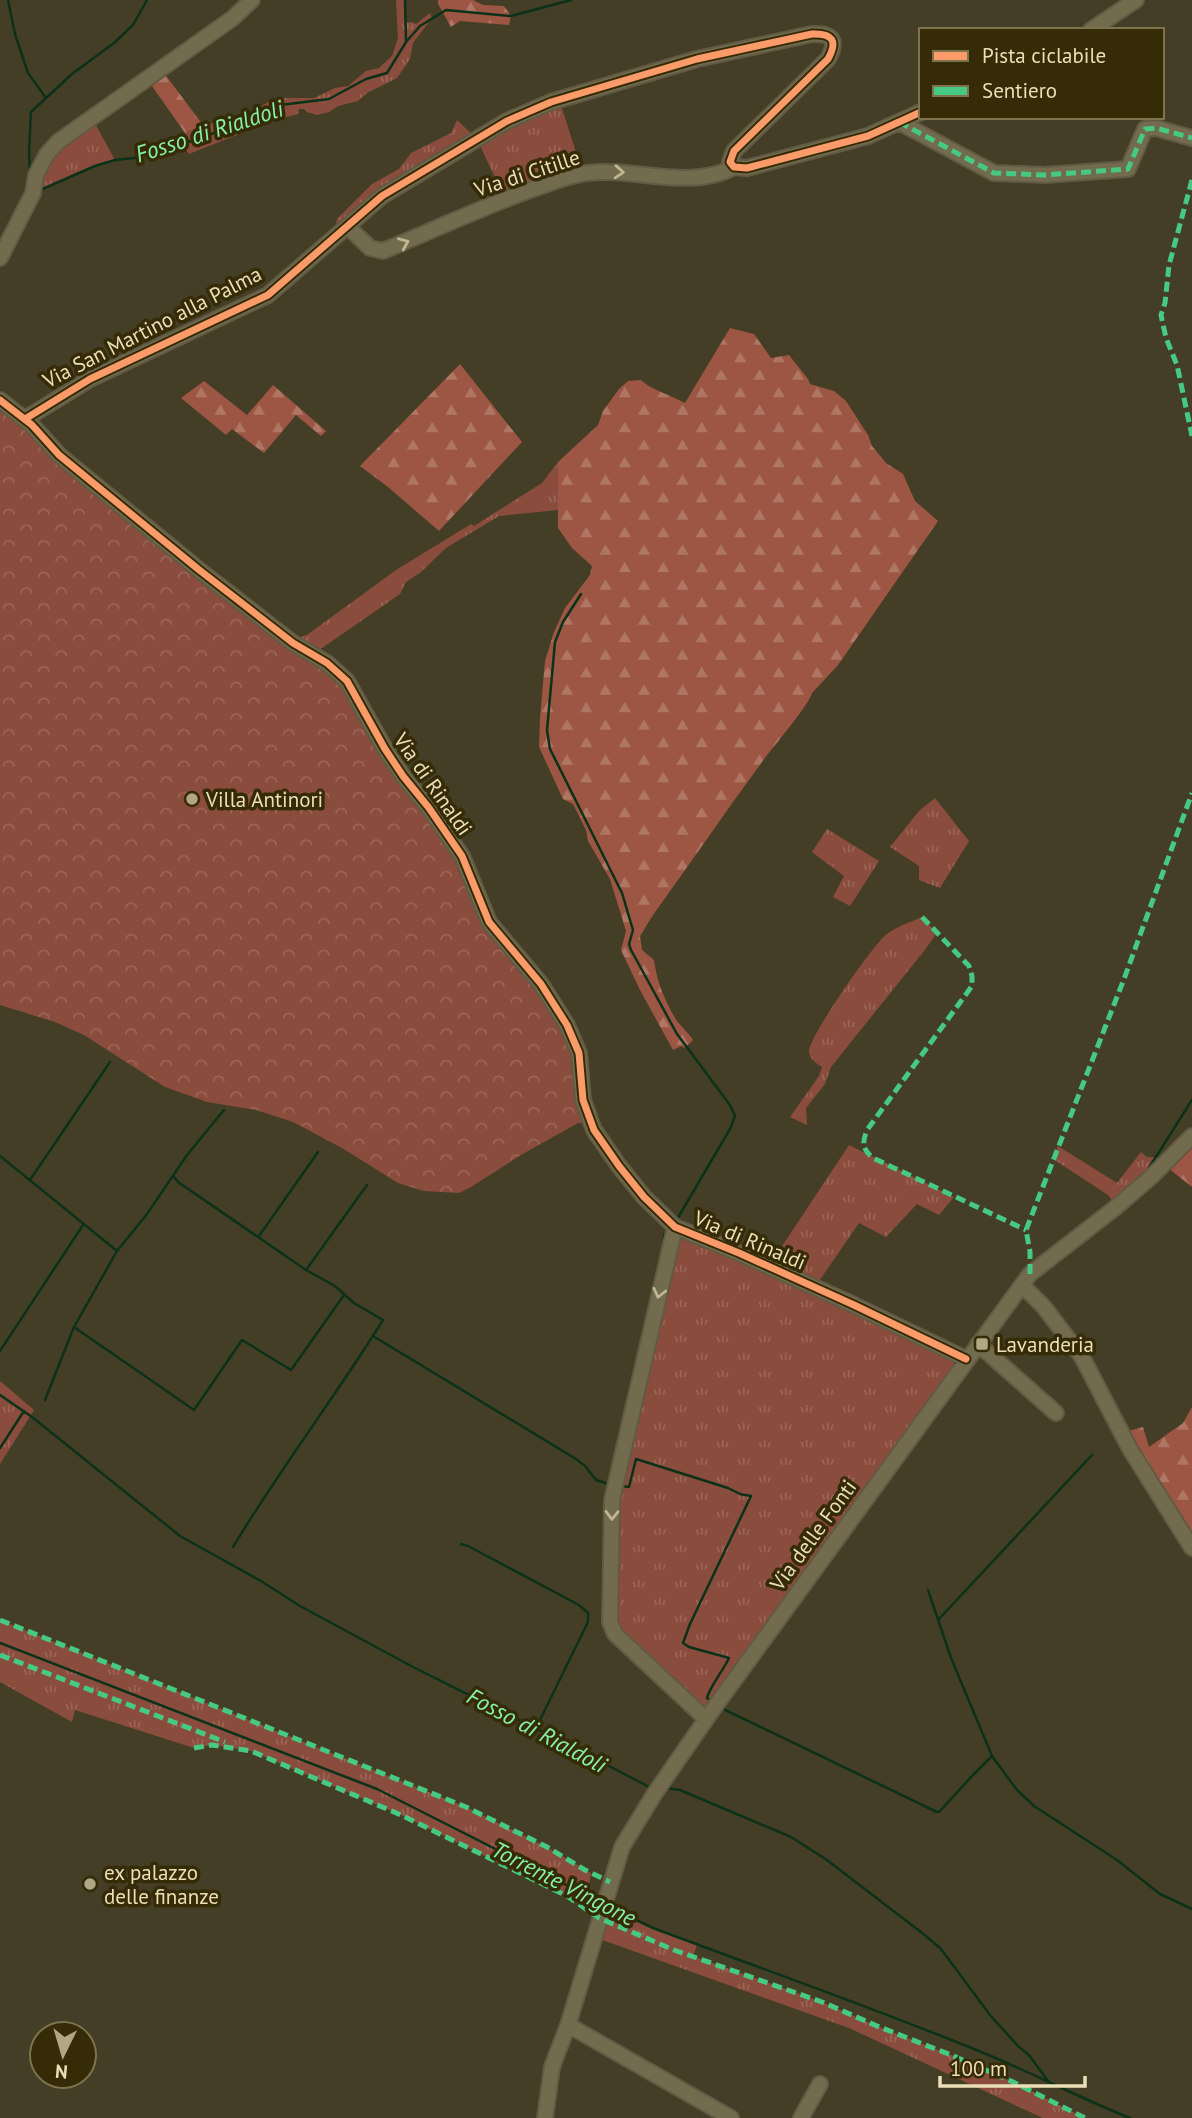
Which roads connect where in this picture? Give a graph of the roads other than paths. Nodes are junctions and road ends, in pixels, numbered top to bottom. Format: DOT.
graph roads {
  1 [pos="252,0"];
  2 [pos="1136,0"];
  3 [pos="1094,28"];
  4 [pos="919,112"];
  5 [pos="899,122"];
  6 [pos="1192,138"];
  7 [pos="734,166"];
  8 [pos="347,226"];
  9 [pos="0,258"];
  10 [pos="0,400"];
  11 [pos="25,419"];
  12 [pos="1192,1136"];
  13 [pos="675,1227"];
  14 [pos="1022,1284"];
  15 [pos="978,1344"];
  16 [pos="966,1359"];
  17 [pos="1056,1413"];
  18 [pos="1192,1548"];
  19 [pos="706,1719"];
  20 [pos="568,2025"];
  21 [pos="820,2084"];
  22 [pos="545,2118"];
  23 [pos="731,2118"];
  24 [pos="801,2118"];
  1 -- 9 [label="street"];
  2 -- 3 [label="street"];
  4 -- 5 [label="street"];
  5 -- 6 [label="street"];
  5 -- 7 [label="street"];
  8 -- 7 [label="street, Via di Citille, one-way"];
  7 -- 8 [label="street, Via San Martino alla Palma"];
  8 -- 11 [label="street, Via San Martino alla Palma"];
  10 -- 11 [label="street, Via di Rinaldi"];
  11 -- 13 [label="street, Via di Rinaldi"];
  12 -- 14 [label="street, Via delle Fonti"];
  13 -- 16 [label="street, Via di Rinaldi"];
  13 -- 19 [label="street, Via di Rinaldi, one-way"];
  14 -- 15 [label="street, Via delle Fonti"];
  14 -- 18 [label="street"];
  15 -- 16 [label="street, Via delle Fonti"];
  15 -- 17 [label="street"];
  16 -- 19 [label="street, Via delle Fonti"];
  19 -- 20 [label="street, Via delle Fonti"];
  20 -- 22 [label="street, Via delle Fonti"];
  20 -- 23 [label="street"];
  21 -- 24 [label="street"];
}
